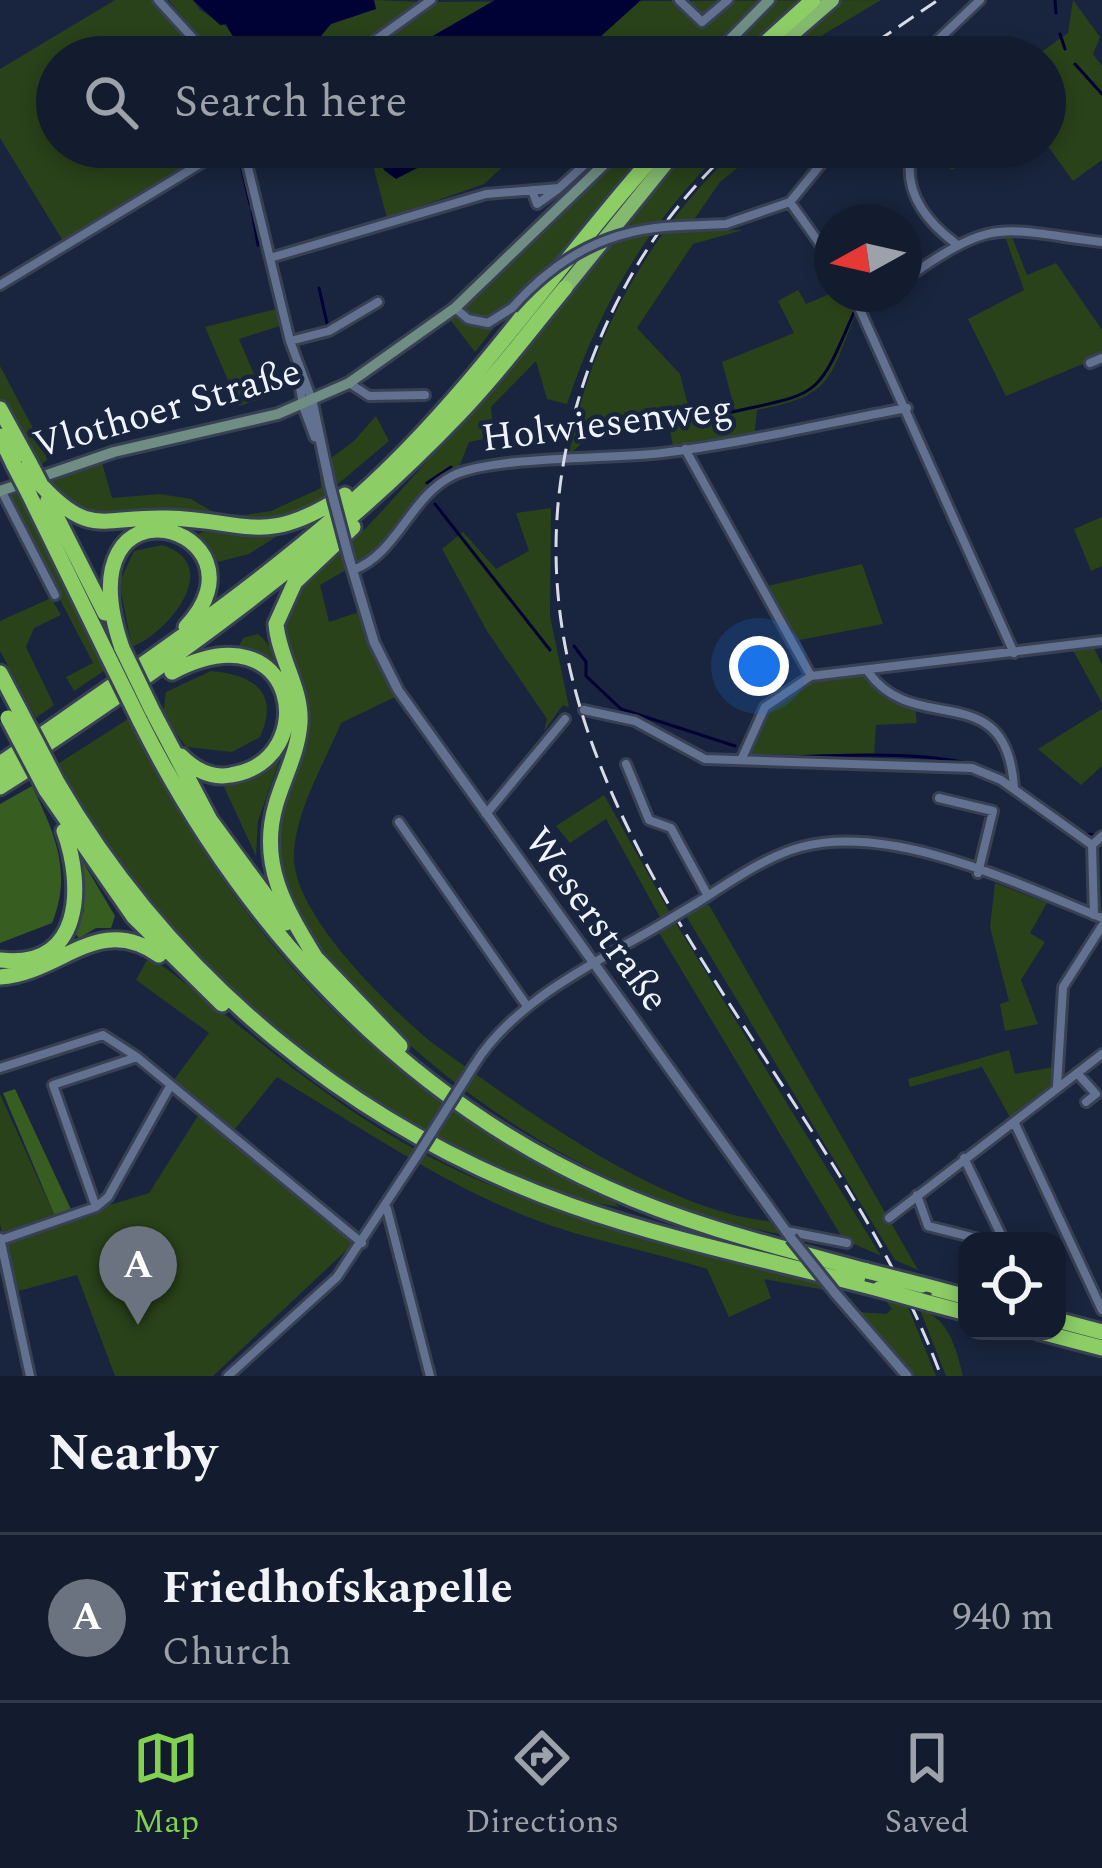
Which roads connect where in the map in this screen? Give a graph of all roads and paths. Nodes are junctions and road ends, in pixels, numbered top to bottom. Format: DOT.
graph roads {
  1 [pos="158,0"];
  2 [pos="431,0"];
  3 [pos="680,0"];
  4 [pos="728,0"];
  5 [pos="769,0"];
  6 [pos="813,0"];
  7 [pos="832,0"];
  8 [pos="980,0"];
  9 [pos="191,36"];
  10 [pos="381,36"];
  11 [pos="734,36"];
  12 [pos="773,36"];
  13 [pos="790,36"];
  14 [pos="942,36"];
  15 [pos="193,168"];
  16 [pos="248,168"];
  17 [pos="581,168"];
  18 [pos="600,168"];
  19 [pos="645,168"];
  20 [pos="662,168"];
  21 [pos="818,168"];
  22 [pos="912,168"];
  23 [pos="790,202"];
  24 [pos="814,236"];
  25 [pos="1102,242"];
  26 [pos="955,243"];
  27 [pos="270,258"];
  28 [pos="922,267"];
  29 [pos="0,285"];
  30 [pos="565,288"];
  31 [pos="378,302"];
  32 [pos="455,308"];
  33 [pos="864,312"];
  34 [pos="290,341"];
  35 [pos="1102,358"];
  36 [pos="1090,363"];
  37 [pos="349,383"];
  38 [pos="466,387"];
  39 [pos="425,395"];
  40 [pos="308,403"];
  41 [pos="907,408"];
  42 [pos="0,409"];
  43 [pos="464,410"];
  44 [pos="0,436"];
  45 [pos="685,449"];
  46 [pos="22,464"];
  47 [pos="357,488"];
  48 [pos="35,490"];
  49 [pos="1,491"];
  50 [pos="356,524"];
  51 [pos="351,564"];
  52 [pos="55,595"];
  53 [pos="185,628"];
  54 [pos="1102,641"];
  55 [pos="115,652"];
  56 [pos="1014,653"];
  57 [pos="172,672"];
  58 [pos="868,672"];
  59 [pos="0,673"];
  60 [pos="811,676"];
  61 [pos="7,709"];
  62 [pos="584,710"];
  63 [pos="147,717"];
  64 [pos="565,718"];
  65 [pos="164,735"];
  66 [pos="0,753"];
  67 [pos="742,758"];
  68 [pos="0,764"];
  69 [pos="626,764"];
  70 [pos="4,782"];
  71 [pos="52,786"];
  72 [pos="1014,789"];
  73 [pos="939,798"];
  74 [pos="484,817"];
  75 [pos="399,822"];
  76 [pos="1102,836"];
  77 [pos="1092,845"];
  78 [pos="978,873"];
  79 [pos="708,896"];
  80 [pos="1099,920"];
  81 [pos="0,960"];
  82 [pos="317,960"];
  83 [pos="591,967"];
  84 [pos="0,977"];
  85 [pos="191,977"];
  86 [pos="527,1006"];
  87 [pos="290,1053"];
  88 [pos="1102,1054"];
  89 [pos="136,1057"];
  90 [pos="0,1068"];
  91 [pos="1077,1073"];
  92 [pos="1058,1086"];
  93 [pos="169,1088"];
  94 [pos="439,1088"];
  95 [pos="1099,1092"];
  96 [pos="1086,1102"];
  97 [pos="1015,1124"];
  98 [pos="964,1158"];
  99 [pos="917,1196"];
  100 [pos="96,1207"];
  101 [pos="387,1207"];
  102 [pos="889,1218"];
  103 [pos="1000,1232"];
  104 [pos="958,1234"];
  105 [pos="788,1235"];
  106 [pos="0,1238"];
  107 [pos="362,1243"];
  108 [pos="847,1243"];
  109 [pos="958,1295"];
  110 [pos="958,1310"];
  111 [pos="1102,1310"];
  112 [pos="1066,1323"];
  113 [pos="1102,1332"];
  114 [pos="1066,1339"];
  115 [pos="1102,1348"];
  116 [pos="897,1371"];
  117 [pos="30,1376"];
  118 [pos="228,1376"];
  119 [pos="430,1376"];
  120 [pos="908,1376"];
  1 -- 9 [label="street"];
  2 -- 10 [label="street"];
  3 -- 4 [label="street"];
  5 -- 11 [label="main road"];
  6 -- 12 [label="highway"];
  7 -- 13 [label="highway"];
  8 -- 14 [label="street"];
  15 -- 29 [label="street"];
  16 -- 27 [label="street, Weserstraße"];
  17 -- 27 [label="street"];
  18 -- 32 [label="main road, Vlothoer Straße"];
  19 -- 38 [label="highway"];
  20 -- 30 [label="highway"];
  21 -- 23 [label="street"];
  22 -- 26 [label="street"];
  23 -- 24 [label="street"];
  23 -- 32 [label="street, bridge"];
  25 -- 26 [label="street"];
  26 -- 28 [label="street"];
  27 -- 34 [label="street, Weserstraße"];
  30 -- 43 [label="highway"];
  31 -- 34 [label="street"];
  32 -- 37 [label="main road, Vlothoer Straße"];
  33 -- 41 [label="street"];
  34 -- 40 [label="street, Weserstraße"];
  35 -- 36 [label="street"];
  37 -- 39 [label="street, Vlothoer Straße"];
  37 -- 40 [label="main road, Vlothoer Straße"];
  38 -- 47 [label="highway"];
  38 -- 68 [label="highway"];
  40 -- 49 [label="main road, Vlothoer Straße"];
  40 -- 51 [label="street, Weserstraße, bridge"];
  41 -- 45 [label="street, Holwiesenweg"];
  41 -- 56 [label="street"];
  42 -- 46 [label="highway"];
  43 -- 50 [label="highway"];
  43 -- 70 [label="highway"];
  44 -- 46 [label="highway"];
  45 -- 51 [label="street, Holwiesenweg"];
  45 -- 60 [label="street"];
  46 -- 48 [label="highway, bridge"];
  47 -- 48 [label="highway"];
  47 -- 53 [label="highway"];
  48 -- 55 [label="highway"];
  49 -- 52 [label="street"];
  50 -- 57 [label="highway"];
  50 -- 82 [label="highway"];
  51 -- 74 [label="street, Weserstraße"];
  53 -- 55 [label="highway"];
  53 -- 66 [label="highway"];
  54 -- 56 [label="street"];
  55 -- 63 [label="highway, bridge"];
  56 -- 58 [label="street"];
  57 -- 65 [label="highway"];
  57 -- 70 [label="highway"];
  58 -- 60 [label="street"];
  58 -- 72 [label="street"];
  59 -- 61 [label="highway"];
  60 -- 67 [label="street"];
  61 -- 71 [label="highway, bridge"];
  62 -- 67 [label="street"];
  63 -- 65 [label="highway"];
  63 -- 94 [label="highway"];
  64 -- 74 [label="street"];
  65 -- 82 [label="highway"];
  67 -- 72 [label="street"];
  69 -- 79 [label="street"];
  71 -- 81 [label="highway"];
  71 -- 85 [label="highway"];
  71 -- 87 [label="highway"];
  72 -- 77 [label="street"];
  73 -- 78 [label="street"];
  74 -- 83 [label="street, Weserstraße"];
  75 -- 86 [label="street"];
  76 -- 77 [label="street"];
  77 -- 80 [label="street"];
  78 -- 79 [label="street"];
  78 -- 80 [label="street"];
  79 -- 83 [label="street, bridge"];
  80 -- 92 [label="street"];
  82 -- 94 [label="highway"];
  83 -- 86 [label="street"];
  83 -- 105 [label="street, Weserstraße"];
  84 -- 85 [label="highway"];
  85 -- 87 [label="highway"];
  86 -- 101 [label="street, bridge"];
  87 -- 110 [label="highway, bridge"];
  88 -- 91 [label="street"];
  89 -- 90 [label="street"];
  89 -- 93 [label="street"];
  89 -- 100 [label="street"];
  91 -- 92 [label="street"];
  91 -- 95 [label="street"];
  92 -- 97 [label="street"];
  93 -- 100 [label="street"];
  93 -- 107 [label="street"];
  94 -- 109 [label="highway, bridge"];
  95 -- 96 [label="street"];
  97 -- 98 [label="street"];
  97 -- 111 [label="street"];
  98 -- 99 [label="street"];
  98 -- 103 [label="street"];
  99 -- 102 [label="street"];
  99 -- 104 [label="street"];
  100 -- 106 [label="street"];
  101 -- 107 [label="street"];
  101 -- 119 [label="street"];
  105 -- 108 [label="street"];
  105 -- 116 [label="street, Weserstraße, bridge"];
  106 -- 117 [label="street"];
  107 -- 118 [label="street"];
  112 -- 113 [label="highway"];
  114 -- 115 [label="highway"];
  116 -- 120 [label="street, Weserstraße"];
}
